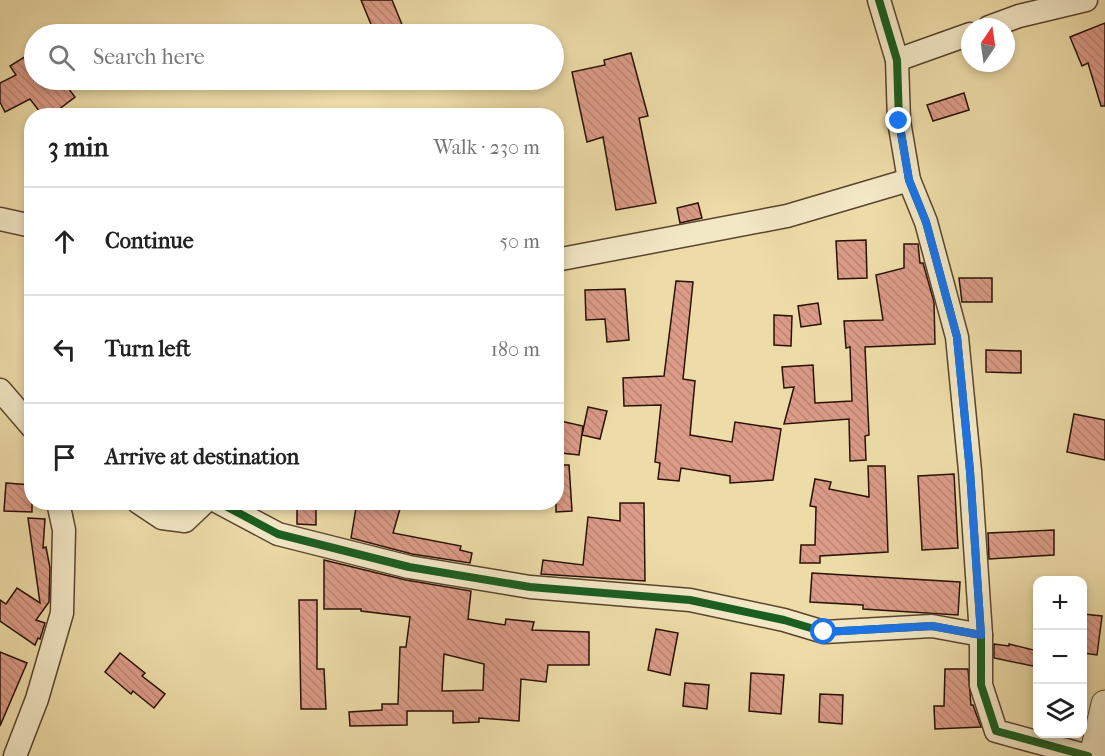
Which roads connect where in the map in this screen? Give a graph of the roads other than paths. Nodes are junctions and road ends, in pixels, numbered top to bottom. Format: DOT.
graph roads {
  1 [pos="879,0"];
  2 [pos="1086,0"];
  3 [pos="1014,18"];
  4 [pos="961,37"];
  5 [pos="897,60"];
  6 [pos="909,180"];
  7 [pos="0,219"];
  8 [pos="24,224"];
  9 [pos="564,258"];
  10 [pos="0,390"];
  11 [pos="24,418"];
  12 [pos="60,510"];
  13 [pos="150,510"];
  14 [pos="197,510"];
  15 [pos="233,510"];
  16 [pos="981,635"];
  17 [pos="1105,704"];
  18 [pos="15,756"];
  19 [pos="1088,756"];
  20 [pos="1093,756"];
  1 -- 5 [label="street"];
  2 -- 3 [label="street"];
  4 -- 5 [label="street"];
  5 -- 6 [label="street"];
  6 -- 9 [label="street"];
  6 -- 16 [label="street"];
  7 -- 8 [label="street"];
  10 -- 11 [label="street"];
  12 -- 18 [label="street"];
  13 -- 14 [label="street"];
  15 -- 16 [label="street"];
  16 -- 19 [label="street"];
  17 -- 20 [label="street"];
}
